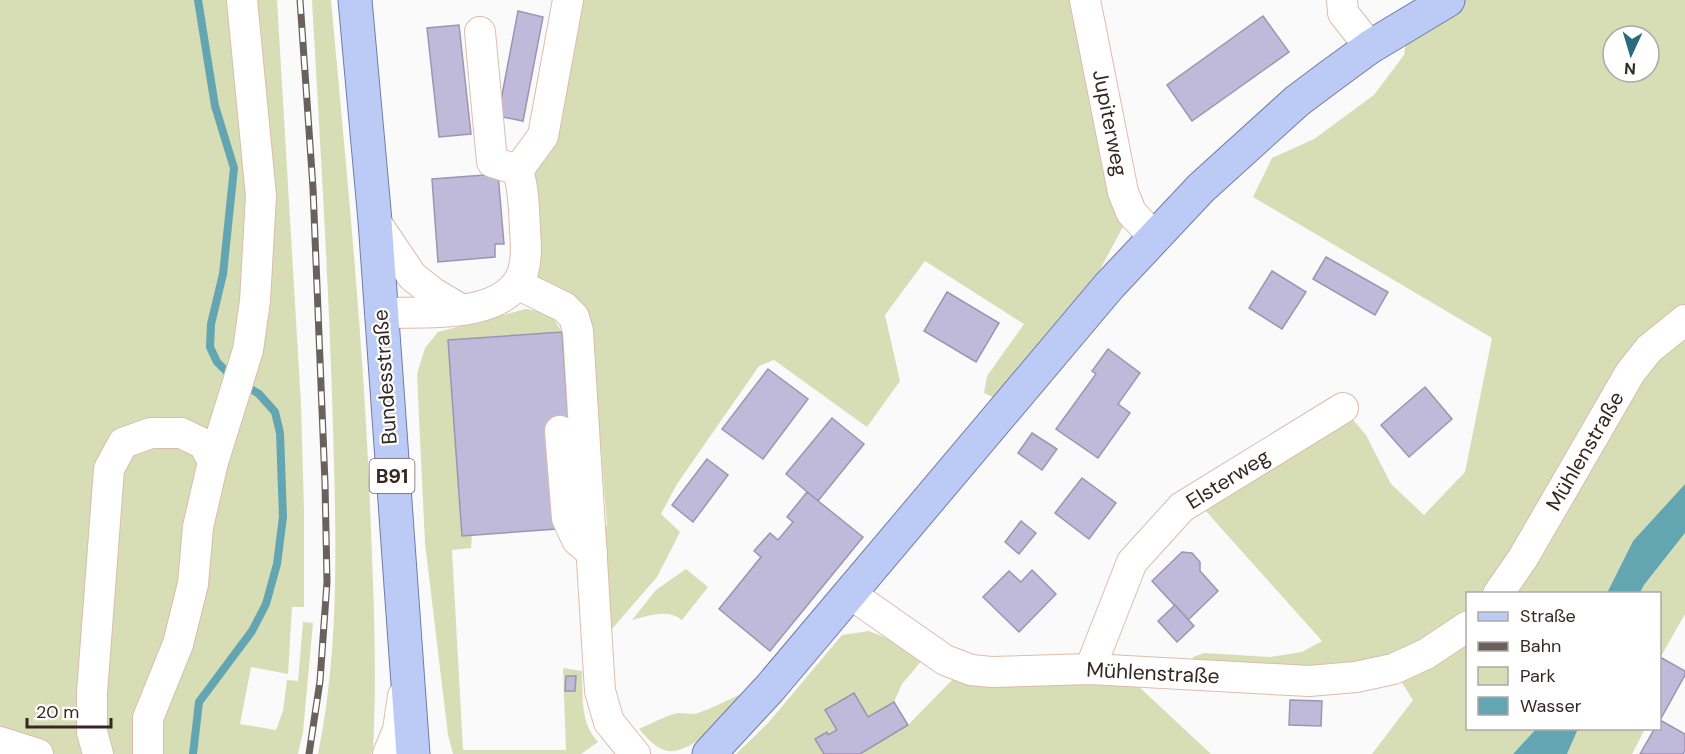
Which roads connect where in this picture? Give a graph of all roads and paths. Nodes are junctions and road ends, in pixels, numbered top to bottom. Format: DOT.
graph roads {
  1 [pos="242,0"];
  2 [pos="355,0"];
  3 [pos="568,0"];
  4 [pos="1085,0"];
  5 [pos="1342,0"];
  6 [pos="1448,0"];
  7 [pos="480,32"];
  8 [pos="1370,47"];
  9 [pos="518,170"];
  10 [pos="375,221"];
  11 [pos="1154,237"];
  12 [pos="517,284"];
  13 [pos="462,310"];
  14 [pos="380,313"];
  15 [pos="1685,320"];
  16 [pos="1343,408"];
  17 [pos="560,431"];
  18 [pos="213,462"];
  19 [pos="592,553"];
  20 [pos="1499,592"];
  21 [pos="849,593"];
  22 [pos="1466,627"];
  23 [pos="1090,669"];
  24 [pos="405,672"];
  25 [pos="0,742"];
  26 [pos="38,754"];
  27 [pos="98,754"];
  28 [pos="148,754"];
  29 [pos="388,754"];
  30 [pos="412,754"];
  31 [pos="431,754"];
  32 [pos="635,754"];
  33 [pos="709,754"];
  1 -- 18 [label="street"];
  2 -- 10 [label="main road, Bundesstraße / B91"];
  3 -- 9 [label="street"];
  4 -- 11 [label="street, Jupiterweg"];
  5 -- 8 [label="street"];
  6 -- 8 [label="main road"];
  7 -- 9 [label="street"];
  8 -- 11 [label="main road"];
  9 -- 12 [label="street"];
  10 -- 13 [label="street"];
  10 -- 14 [label="main road, Bundesstraße / B91"];
  11 -- 21 [label="main road"];
  12 -- 13 [label="street"];
  12 -- 19 [label="street"];
  13 -- 14 [label="street"];
  14 -- 24 [label="main road, Bundesstraße / B91"];
  15 -- 20 [label="street, Mühlenstraße"];
  16 -- 23 [label="street, Elsterweg"];
  17 -- 19 [label="street"];
  18 -- 27 [label="street"];
  18 -- 28 [label="street"];
  19 -- 32 [label="street"];
  21 -- 23 [label="street, Mühlenstraße"];
  21 -- 33 [label="main road"];
  22 -- 23 [label="street, Mühlenstraße"];
  24 -- 29 [label="street"];
  24 -- 30 [label="main road, Bundesstraße / B91"];
  24 -- 31 [label="main road"];
  25 -- 26 [label="street"];
}
